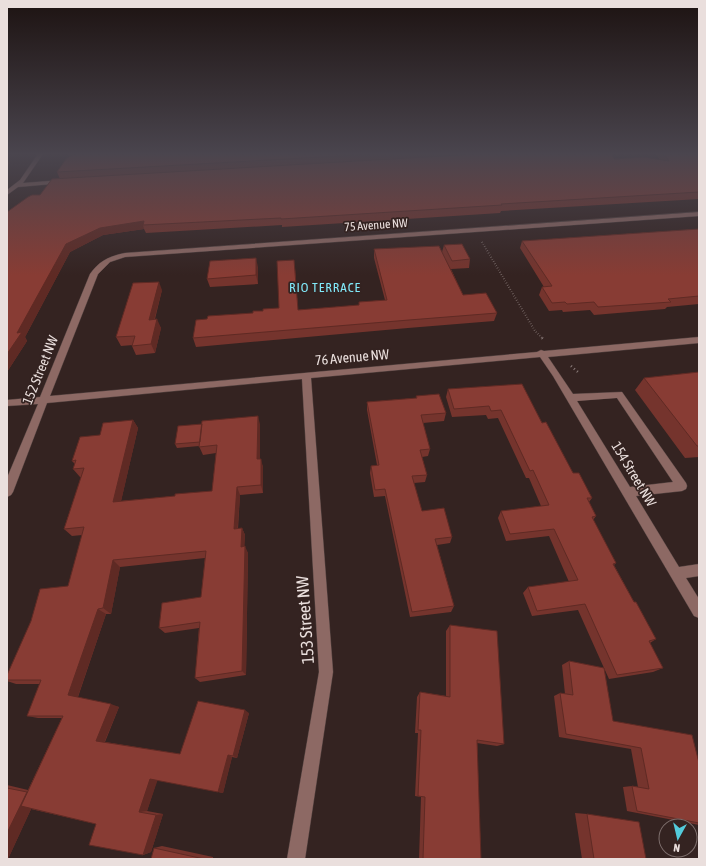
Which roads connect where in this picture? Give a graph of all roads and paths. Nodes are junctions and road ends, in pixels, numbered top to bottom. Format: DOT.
graph roads {
  1 [pos="699,214"];
  2 [pos="479,238"];
  3 [pos="105,262"];
  4 [pos="699,340"];
  5 [pos="556,352"];
  6 [pos="541,354"];
  7 [pos="579,373"];
  8 [pos="306,376"];
  9 [pos="571,398"];
  10 [pos="43,400"];
  11 [pos="7,403"];
  12 [pos="7,492"];
  13 [pos="627,492"];
  14 [pos="699,570"];
  15 [pos="676,572"];
  16 [pos="699,611"];
  17 [pos="296,859"];
  1 -- 3 [label="street, 75 Avenue NW"];
  2 -- 5 [label="path"];
  3 -- 10 [label="street, 152 Street NW"];
  4 -- 5 [label="street, 76 Avenue NW"];
  5 -- 6 [label="street, 76 Avenue NW"];
  5 -- 7 [label="path"];
  6 -- 8 [label="street, 76 Avenue NW"];
  6 -- 9 [label="street, 154 Street NW"];
  8 -- 10 [label="street, 76 Avenue NW"];
  8 -- 17 [label="street, 153 Street NW"];
  9 -- 13 [label="street, 154 Street NW"];
  9 -- 13 [label="street"];
  10 -- 11 [label="street, 76 Avenue NW"];
  10 -- 12 [label="street, 152 Street NW"];
  13 -- 15 [label="street, 154 Street NW"];
  14 -- 15 [label="street"];
  15 -- 16 [label="street, 154 Street NW"];
}
